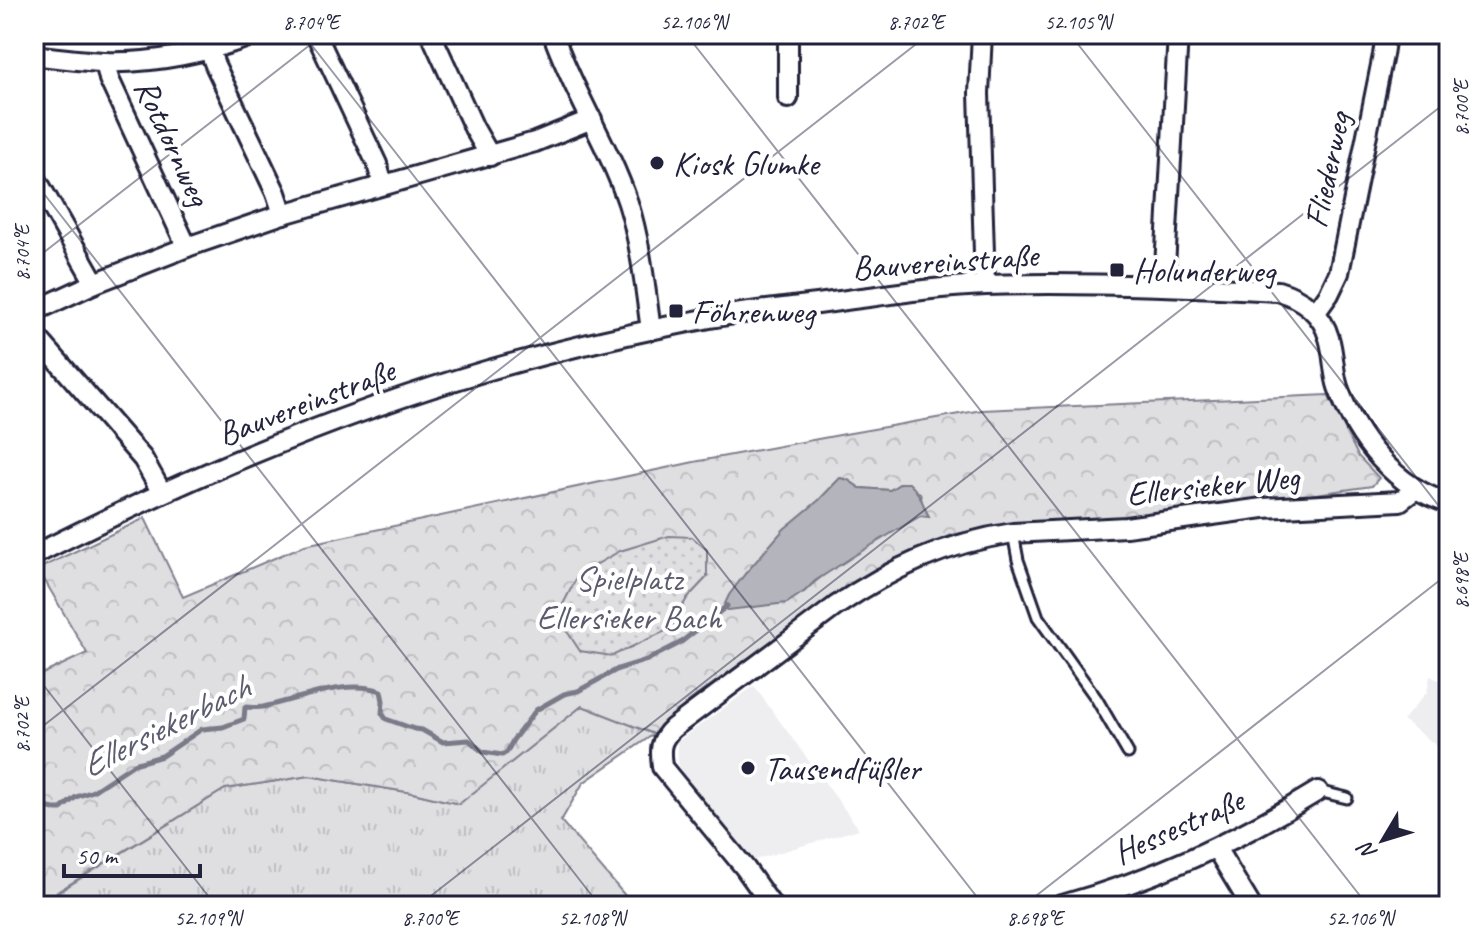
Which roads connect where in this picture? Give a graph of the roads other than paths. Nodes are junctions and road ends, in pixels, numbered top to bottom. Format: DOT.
graph roads {
  1 [pos="256,34"];
  2 [pos="316,34"];
  3 [pos="431,34"];
  4 [pos="553,34"];
  5 [pos="788,34"];
  6 [pos="982,34"];
  7 [pos="1178,34"];
  8 [pos="1386,34"];
  9 [pos="209,49"];
  10 [pos="34,55"];
  11 [pos="105,62"];
  12 [pos="788,98"];
  13 [pos="592,119"];
  14 [pos="490,156"];
  15 [pos="34,175"];
  16 [pos="383,185"];
  17 [pos="283,214"];
  18 [pos="187,247"];
  19 [pos="95,283"];
  20 [pos="985,285"];
  21 [pos="1164,285"];
  22 [pos="1316,312"];
  23 [pos="34,314"];
  24 [pos="651,330"];
  25 [pos="34,334"];
  26 [pos="1416,489"];
  27 [pos="162,493"];
  28 [pos="1449,503"];
  29 [pos="1013,533"];
  30 [pos="34,555"];
  31 [pos="1128,753"];
  32 [pos="1318,791"];
  33 [pos="1347,798"];
  34 [pos="1216,848"];
  35 [pos="772,906"];
  36 [pos="1059,906"];
  37 [pos="1251,906"];
  1 -- 9 [label="street"];
  2 -- 16 [label="street"];
  3 -- 14 [label="street"];
  4 -- 13 [label="street"];
  5 -- 12 [label="street"];
  6 -- 20 [label="street"];
  7 -- 21 [label="street"];
  8 -- 22 [label="street, Fliederweg"];
  9 -- 11 [label="street"];
  9 -- 17 [label="street, Rotdornweg"];
  10 -- 11 [label="street"];
  11 -- 18 [label="street, Rotdornweg"];
  13 -- 14 [label="street, Rotdornweg"];
  13 -- 24 [label="street"];
  14 -- 16 [label="street, Rotdornweg"];
  15 -- 19 [label="street"];
  16 -- 17 [label="street, Rotdornweg"];
  17 -- 18 [label="street, Rotdornweg"];
  18 -- 19 [label="street, Rotdornweg"];
  19 -- 23 [label="street, Rotdornweg"];
  20 -- 21 [label="street, Bauvereinstraße"];
  20 -- 24 [label="street, Bauvereinstraße"];
  21 -- 22 [label="street, Bauvereinstraße"];
  22 -- 26 [label="street"];
  24 -- 27 [label="street, Bauvereinstraße"];
  25 -- 27 [label="street"];
  26 -- 28 [label="street"];
  26 -- 29 [label="street, Ellersieker Weg"];
  27 -- 30 [label="street, Bauvereinstraße"];
  29 -- 31 [label="lane"];
  29 -- 35 [label="street, Ellersieker Weg"];
  32 -- 33 [label="lane"];
  32 -- 34 [label="street, Hessestraße"];
  34 -- 36 [label="street, Hessestraße"];
  34 -- 37 [label="street"];
}
